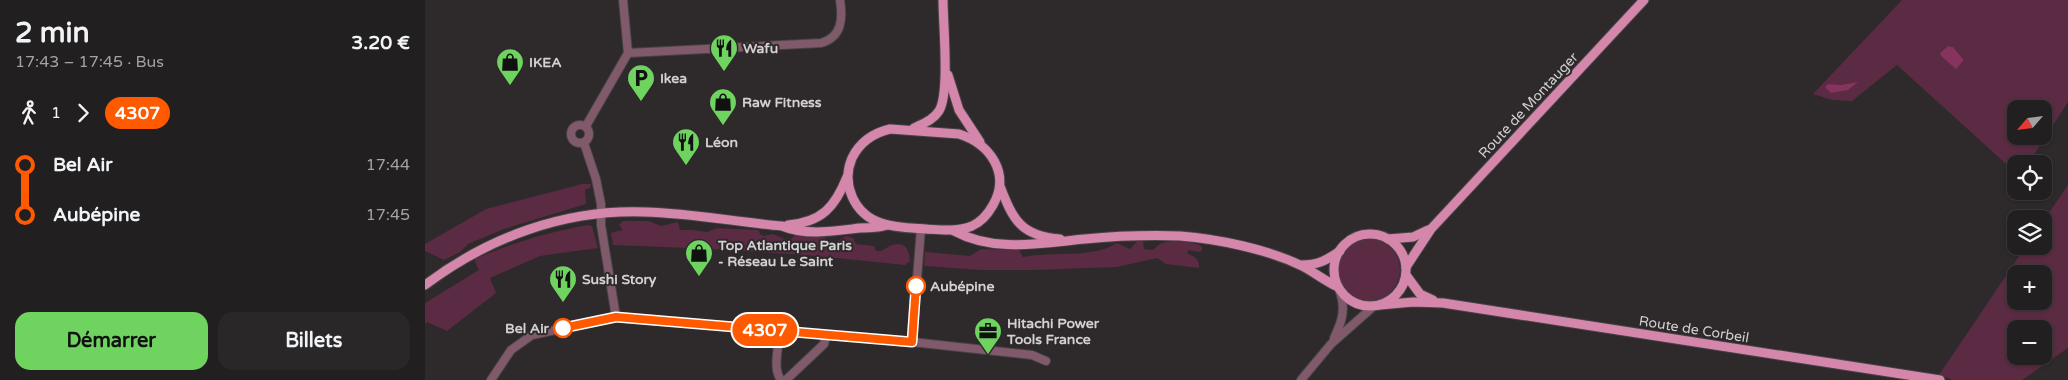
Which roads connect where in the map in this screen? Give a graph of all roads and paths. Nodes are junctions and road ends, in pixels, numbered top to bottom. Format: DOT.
graph roads {
  1 [pos="623,0"];
  2 [pos="840,0"];
  3 [pos="943,0"];
  4 [pos="1645,0"];
  5 [pos="628,52"];
  6 [pos="945,65"];
  7 [pos="586,126"];
  8 [pos="912,130"];
  9 [pos="584,143"];
  10 [pos="983,146"];
  11 [pos="848,174"];
  12 [pos="999,184"];
  13 [pos="602,214"];
  14 [pos="887,225"];
  15 [pos="782,226"];
  16 [pos="921,228"];
  17 [pos="1431,228"];
  18 [pos="954,231"];
  19 [pos="1388,239"];
  20 [pos="1069,240"];
  21 [pos="1340,251"];
  22 [pos="1301,265"];
  23 [pos="1406,271"];
  24 [pos="425,285"];
  25 [pos="1339,288"];
  26 [pos="1443,303"];
  27 [pos="1377,306"];
  28 [pos="616,317"];
  29 [pos="780,332"];
  30 [pos="826,336"];
  31 [pos="912,342"];
  32 [pos="1331,344"];
  33 [pos="1046,361"];
  34 [pos="494,379"];
  35 [pos="781,380"];
  36 [pos="786,380"];
  37 [pos="1301,380"];
  38 [pos="1940,380"];
  1 -- 5 [label="street"];
  2 -- 5 [label="street"];
  3 -- 6 [label="main road"];
  4 -- 17 [label="main road, Route de Montauger"];
  5 -- 7 [label="street"];
  6 -- 8 [label="main road"];
  6 -- 10 [label="main road"];
  7 -- 9 [label="street"];
  7 -- 9 [label="street"];
  8 -- 10 [label="main road"];
  8 -- 11 [label="main road"];
  9 -- 13 [label="street"];
  10 -- 12 [label="main road"];
  11 -- 14 [label="main road"];
  11 -- 15 [label="main road"];
  12 -- 18 [label="main road"];
  12 -- 20 [label="main road"];
  13 -- 15 [label="main road"];
  13 -- 24 [label="main road"];
  13 -- 28 [label="street"];
  14 -- 15 [label="main road"];
  14 -- 16 [label="main road"];
  16 -- 18 [label="main road"];
  16 -- 31 [label="street"];
  17 -- 19 [label="main road, Route de Montauger"];
  17 -- 23 [label="main road, Route de Montauger"];
  18 -- 20 [label="main road"];
  19 -- 21 [label="main road"];
  19 -- 23 [label="main road"];
  20 -- 22 [label="main road"];
  21 -- 22 [label="main road"];
  21 -- 25 [label="main road"];
  22 -- 25 [label="main road"];
  23 -- 26 [label="main road, Route de Corbeil"];
  23 -- 27 [label="main road"];
  25 -- 27 [label="main road"];
  25 -- 32 [label="street"];
  26 -- 27 [label="main road, Route de Corbeil"];
  26 -- 38 [label="main road, Route de Corbeil"];
  27 -- 32 [label="street"];
  28 -- 29 [label="street"];
  28 -- 34 [label="street"];
  29 -- 30 [label="street"];
  29 -- 35 [label="street"];
  30 -- 31 [label="street"];
  30 -- 36 [label="street"];
  31 -- 33 [label="street"];
  32 -- 37 [label="street"];
}
